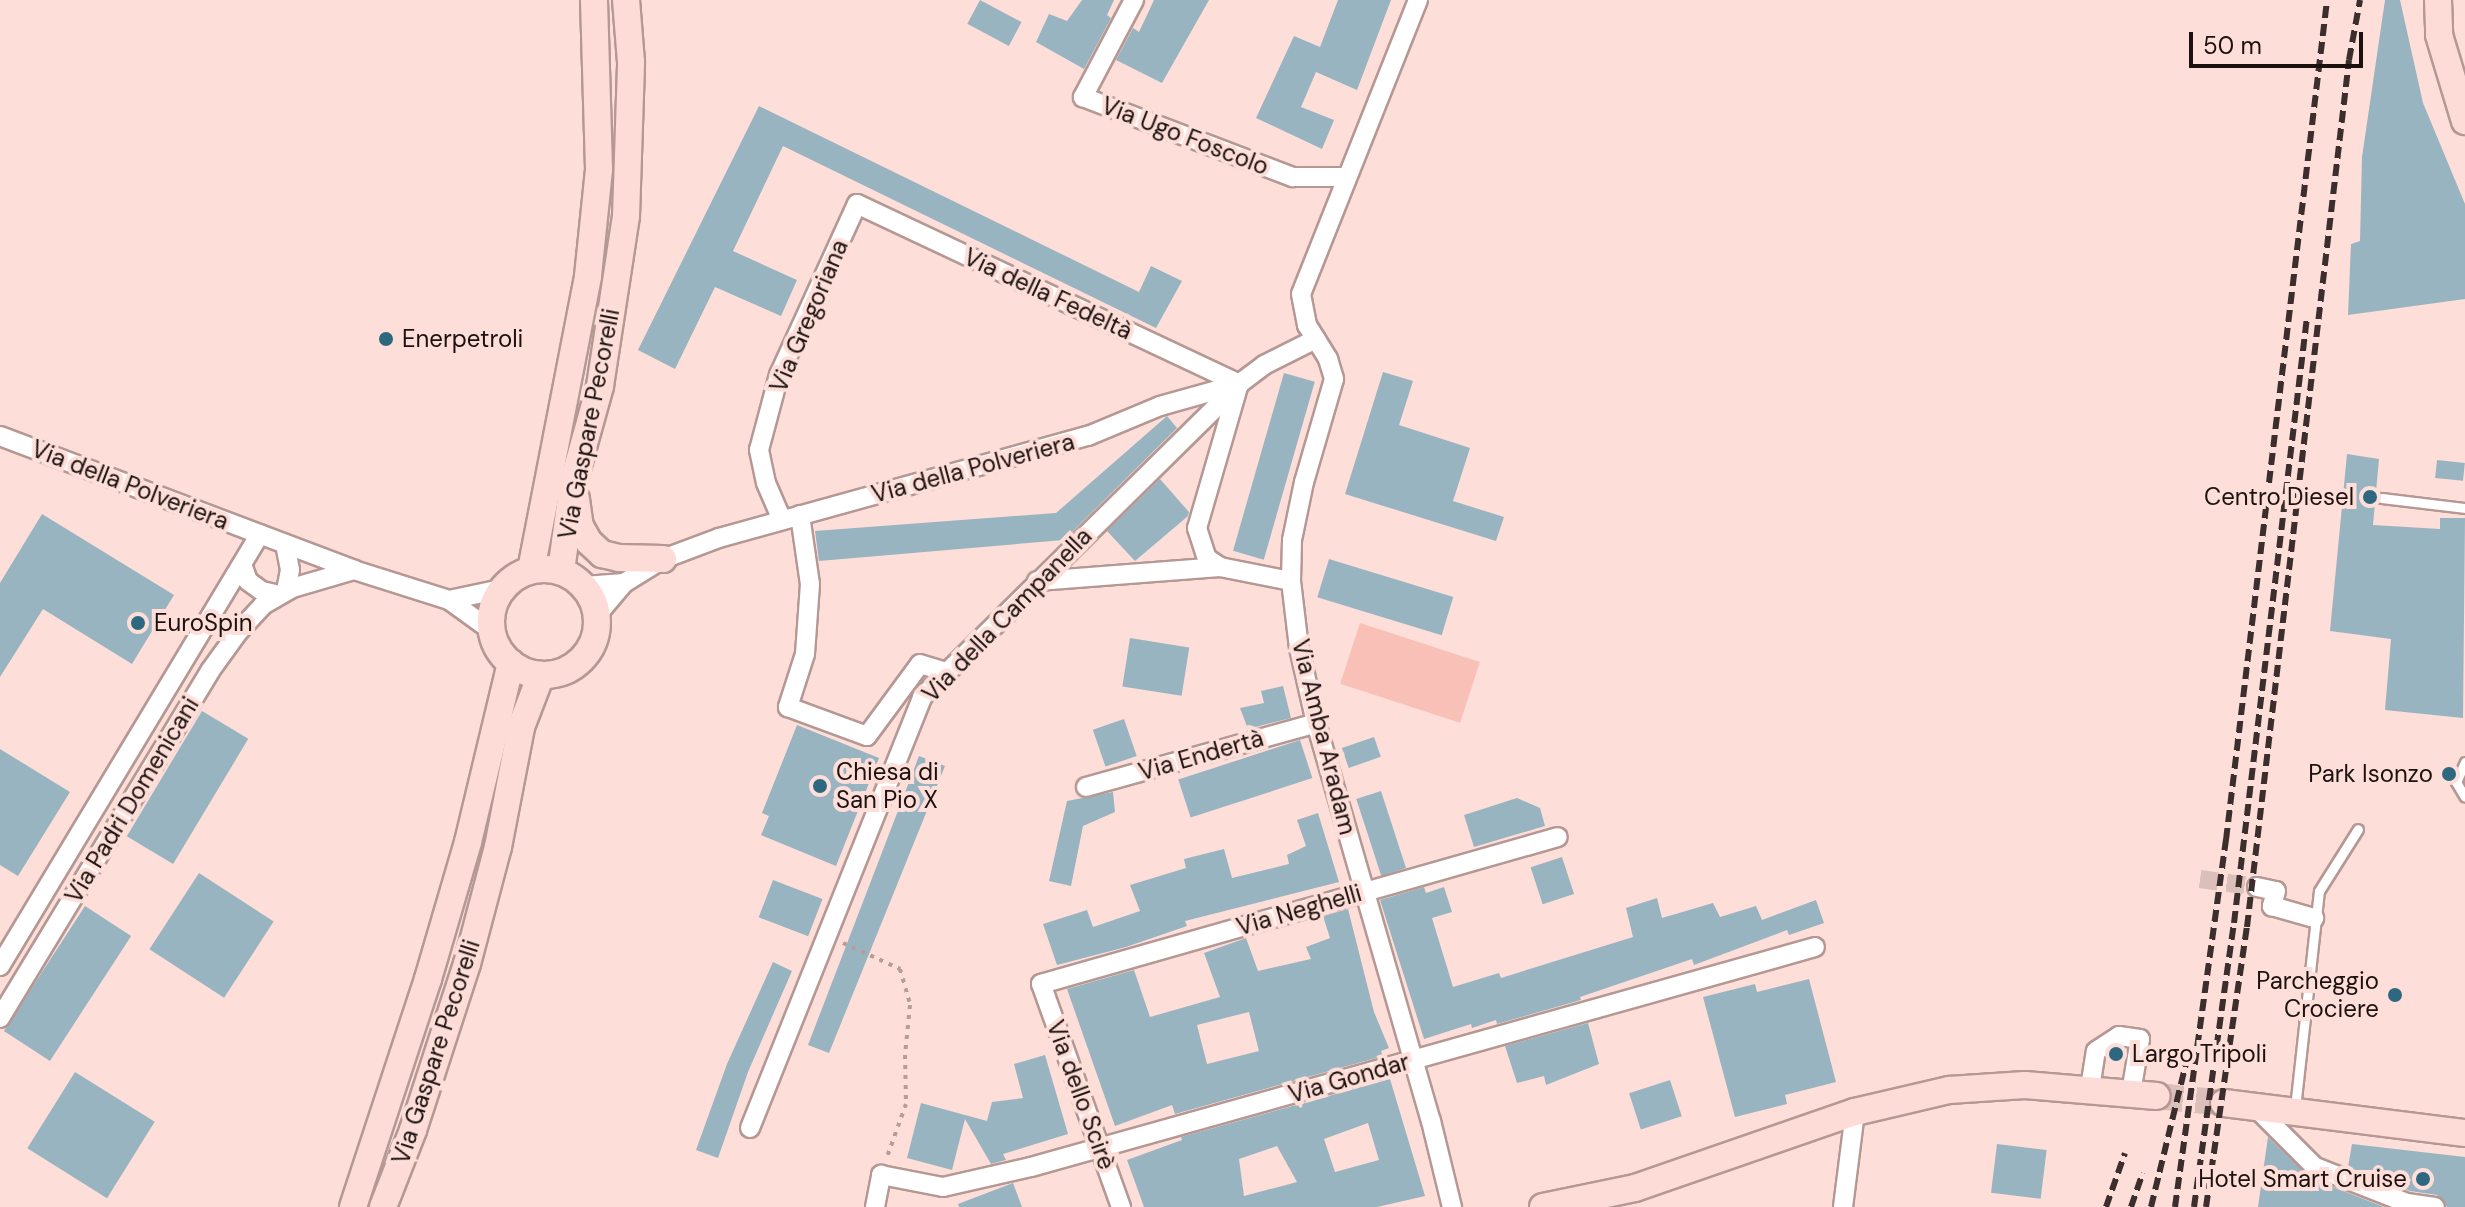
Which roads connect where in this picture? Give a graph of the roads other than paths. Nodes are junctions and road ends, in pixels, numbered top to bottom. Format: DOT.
graph roads {
  1 [pos="594,0"];
  2 [pos="626,0"];
  3 [pos="1134,0"];
  4 [pos="1418,0"];
  5 [pos="2438,0"];
  6 [pos="2465,121"];
  7 [pos="1347,177"];
  8 [pos="857,204"];
  9 [pos="1316,339"];
  10 [pos="1239,384"];
  11 [pos="0,436"];
  12 [pos="573,483"];
  13 [pos="2382,498"];
  14 [pos="2465,508"];
  15 [pos="800,515"];
  16 [pos="782,520"];
  17 [pos="260,534"];
  18 [pos="285,544"];
  19 [pos="663,559"];
  20 [pos="243,567"];
  21 [pos="1220,567"];
  22 [pos="354,570"];
  23 [pos="531,570"];
  24 [pos="561,571"];
  25 [pos="1037,581"];
  26 [pos="1291,581"];
  27 [pos="624,583"];
  28 [pos="584,586"];
  29 [pos="501,589"];
  30 [pos="282,593"];
  31 [pos="449,600"];
  32 [pos="597,615"];
  33 [pos="492,631"];
  34 [pos="511,663"];
  35 [pos="946,672"];
  36 [pos="541,675"];
  37 [pos="1316,723"];
  38 [pos="2465,762"];
  39 [pos="1086,787"];
  40 [pos="2465,797"];
  41 [pos="2358,829"];
  42 [pos="1558,837"];
  43 [pos="2257,887"];
  44 [pos="1364,891"];
  45 [pos="2314,918"];
  46 [pos="1815,947"];
  47 [pos="0,966"];
  48 [pos="1041,984"];
  49 [pos="0,1018"];
  50 [pos="1414,1060"];
  51 [pos="2090,1088"];
  52 [pos="2144,1094"];
  53 [pos="2224,1103"];
  54 [pos="2253,1106"];
  55 [pos="2295,1111"];
  56 [pos="1855,1112"];
  57 [pos="750,1128"];
  58 [pos="2465,1133"];
  59 [pos="1100,1148"];
  60 [pos="353,1207"];
  61 [pos="383,1207"];
  62 [pos="875,1207"];
  63 [pos="1121,1207"];
  64 [pos="1452,1207"];
  65 [pos="1543,1207"];
  66 [pos="1843,1207"];
  67 [pos="2435,1207"];
  1 -- 23 [label="street, Via Gaspare Pecorelli"];
  2 -- 12 [label="street, Via Gaspare Pecorelli"];
  3 -- 7 [label="street, Via Ugo Foscolo"];
  4 -- 7 [label="street, Via Amba Aradam"];
  5 -- 6 [label="street"];
  7 -- 9 [label="street, Via Amba Aradam"];
  8 -- 10 [label="street, Via della Fedeltà"];
  8 -- 16 [label="street, Via Gregoriana"];
  9 -- 10 [label="street, Via della Polveriera"];
  9 -- 26 [label="street, Via Amba Aradam"];
  10 -- 15 [label="street, Via della Polveriera"];
  10 -- 21 [label="street"];
  10 -- 25 [label="street, Via della Campanella"];
  11 -- 17 [label="street, Via della Polveriera"];
  12 -- 19 [label="street"];
  12 -- 24 [label="street, Via Gaspare Pecorelli"];
  13 -- 14 [label="lane"];
  15 -- 16 [label="street, Via della Polveriera"];
  15 -- 35 [label="street"];
  16 -- 19 [label="street, Via della Polveriera"];
  17 -- 18 [label="street"];
  17 -- 20 [label="street, Via Padri Domenicani"];
  18 -- 22 [label="street"];
  18 -- 30 [label="street"];
  19 -- 27 [label="street, Via della Polveriera"];
  20 -- 30 [label="street"];
  20 -- 47 [label="street, Via Padri Domenicani"];
  21 -- 25 [label="street"];
  21 -- 26 [label="street"];
  22 -- 30 [label="street, Via Padri Domenicani"];
  22 -- 31 [label="street"];
  23 -- 24 [label="street"];
  23 -- 29 [label="street"];
  24 -- 28 [label="street, Via Gaspare Pecorelli"];
  25 -- 35 [label="street, Via della Campanella"];
  26 -- 37 [label="street, Via Amba Aradam"];
  27 -- 28 [label="street, Via della Polveriera"];
  27 -- 32 [label="street, Via della Polveriera"];
  28 -- 32 [label="street"];
  29 -- 31 [label="street"];
  29 -- 33 [label="street"];
  30 -- 49 [label="street, Via Padri Domenicani"];
  31 -- 33 [label="street"];
  32 -- 36 [label="street"];
  33 -- 34 [label="street"];
  34 -- 36 [label="street"];
  34 -- 60 [label="street, Via Gaspare Pecorelli"];
  35 -- 57 [label="street, Via della Campanella"];
  36 -- 61 [label="street, Via Gaspare Pecorelli"];
  37 -- 39 [label="street, Via Endertà"];
  37 -- 44 [label="street, Via Amba Aradam"];
  38 -- 40 [label="lane"];
  41 -- 45 [label="lane"];
  42 -- 44 [label="street, Via Neghelli"];
  43 -- 45 [label="street"];
  44 -- 48 [label="street, Via Neghelli"];
  44 -- 50 [label="street, Via Amba Aradam"];
  45 -- 55 [label="lane"];
  46 -- 50 [label="street, Via Gondar"];
  48 -- 59 [label="street, Via dello Scirè"];
  50 -- 59 [label="street, Via Gondar"];
  50 -- 64 [label="street, Via Amba Aradam"];
  51 -- 52 [label="street"];
  51 -- 52 [label="street"];
  51 -- 56 [label="street"];
  53 -- 54 [label="street"];
  54 -- 55 [label="street"];
  54 -- 67 [label="street"];
  55 -- 58 [label="street"];
  56 -- 65 [label="street"];
  56 -- 66 [label="street"];
  59 -- 62 [label="street, Via Gondar"];
  59 -- 63 [label="street, Via dello Scirè"];
}
